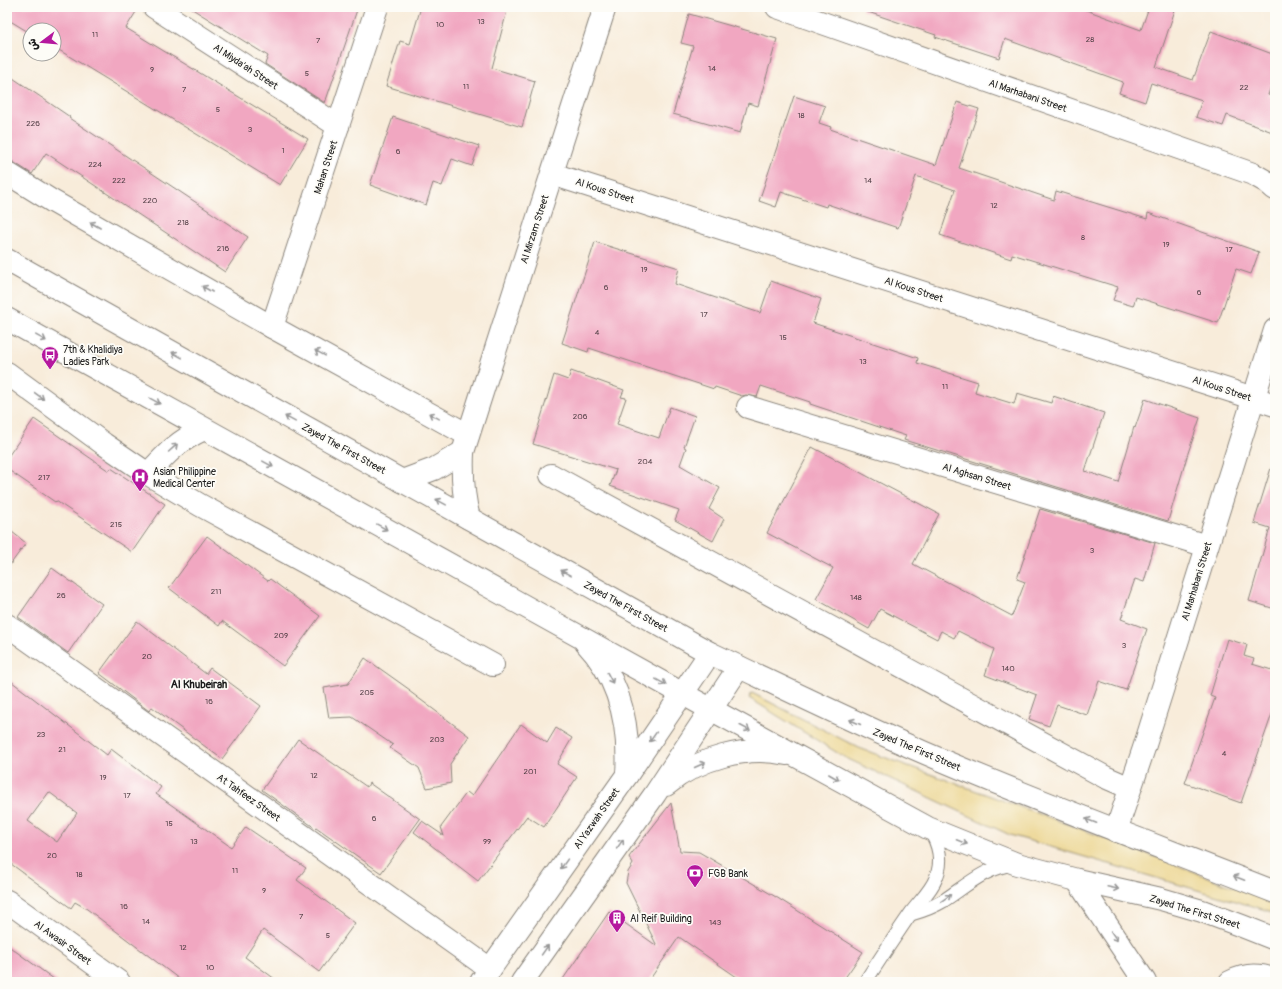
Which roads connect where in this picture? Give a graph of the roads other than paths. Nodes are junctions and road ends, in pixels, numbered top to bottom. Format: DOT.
graph roads {
  1 [pos="154,7"];
  2 [pos="377,7"];
  3 [pos="605,7"];
  4 [pos="777,7"];
  5 [pos="338,126"];
  6 [pos="7,172"];
  7 [pos="552,174"];
  8 [pos="1275,189"];
  9 [pos="7,260"];
  10 [pos="7,319"];
  11 [pos="272,327"];
  12 [pos="1275,330"];
  13 [pos="7,374"];
  14 [pos="1253,398"];
  15 [pos="1275,405"];
  16 [pos="748,407"];
  17 [pos="204,429"];
  18 [pos="466,444"];
  19 [pos="148,474"];
  20 [pos="551,475"];
  21 [pos="402,481"];
  22 [pos="469,518"];
  23 [pos="1207,546"];
  24 [pos="7,625"];
  25 [pos="578,635"];
  26 [pos="710,653"];
  27 [pos="493,665"];
  28 [pos="739,667"];
  29 [pos="683,694"];
  30 [pos="711,709"];
  31 [pos="800,757"];
  32 [pos="627,775"];
  33 [pos="1130,788"];
  34 [pos="656,794"];
  35 [pos="928,828"];
  36 [pos="1116,831"];
  37 [pos="1017,864"];
  38 [pos="1077,880"];
  39 [pos="1275,892"];
  40 [pos="7,901"];
  41 [pos="911,914"];
  42 [pos="1275,939"];
  43 [pos="486,975"];
  44 [pos="1275,980"];
  45 [pos="119,982"];
  46 [pos="522,982"];
  47 [pos="865,982"];
  48 [pos="1145,982"];
  49 [pos="1230,982"];
  1 -- 5 [label="street, Al Miyda'ah Street"];
  2 -- 5 [label="street, Mahan Street"];
  3 -- 7 [label="street, Al Mirzam Street"];
  4 -- 8 [label="street, Al Marhabani Street"];
  5 -- 11 [label="street, Mahan Street"];
  11 -- 6 [label="street, one-way"];
  7 -- 14 [label="street, Al Kous Street"];
  7 -- 18 [label="street, Al Mirzam Street"];
  21 -- 9 [label="street, Zayed The First Street, one-way"];
  10 -- 17 [label="street, Zayed The First Street, one-way"];
  18 -- 11 [label="street, one-way"];
  12 -- 14 [label="street, Al Marhabani Street"];
  13 -- 19 [label="street, one-way"];
  14 -- 15 [label="street, Al Kous Street"];
  14 -- 23 [label="street, Al Marhabani Street"];
  16 -- 23 [label="street, Al Aghsan Street"];
  19 -- 17 [label="street, one-way"];
  17 -- 25 [label="street, Zayed The First Street, one-way"];
  18 -- 21 [label="street"];
  18 -- 22 [label="street, Al Mirzam Street"];
  19 -- 27 [label="street"];
  20 -- 33 [label="street"];
  22 -- 21 [label="street, Zayed The First Street, one-way"];
  26 -- 22 [label="street, Zayed The First Street, one-way"];
  23 -- 33 [label="street, Al Marhabani Street"];
  24 -- 43 [label="street, At Tahfeez Street"];
  25 -- 29 [label="street, Zayed The First Street, one-way"];
  25 -- 32 [label="street, one-way"];
  26 -- 28 [label="street, Zayed The First Street"];
  26 -- 29 [label="street, Al Yazwah Street"];
  28 -- 30 [label="street"];
  36 -- 28 [label="street, Zayed The First Street, one-way"];
  29 -- 30 [label="street, Zayed The First Street"];
  29 -- 32 [label="street, Al Yazwah Street, one-way"];
  30 -- 31 [label="street, Zayed The First Street, one-way"];
  30 -- 34 [label="street"];
  34 -- 31 [label="street, one-way"];
  31 -- 35 [label="street, Zayed The First Street, one-way"];
  32 -- 43 [label="street, Al Yazwah Street, one-way"];
  33 -- 36 [label="street, Al Marhabani Street"];
  46 -- 34 [label="street, one-way"];
  35 -- 37 [label="street, Zayed The First Street, one-way"];
  35 -- 41 [label="lane"];
  39 -- 36 [label="street, Zayed The First Street, one-way"];
  37 -- 38 [label="street, Zayed The First Street"];
  41 -- 37 [label="lane, one-way"];
  38 -- 42 [label="street, Zayed The First Street, one-way"];
  38 -- 48 [label="street, one-way"];
  40 -- 45 [label="street, Al Awasir Street"];
  41 -- 47 [label="lane"];
  44 -- 49 [label="street"];
}
